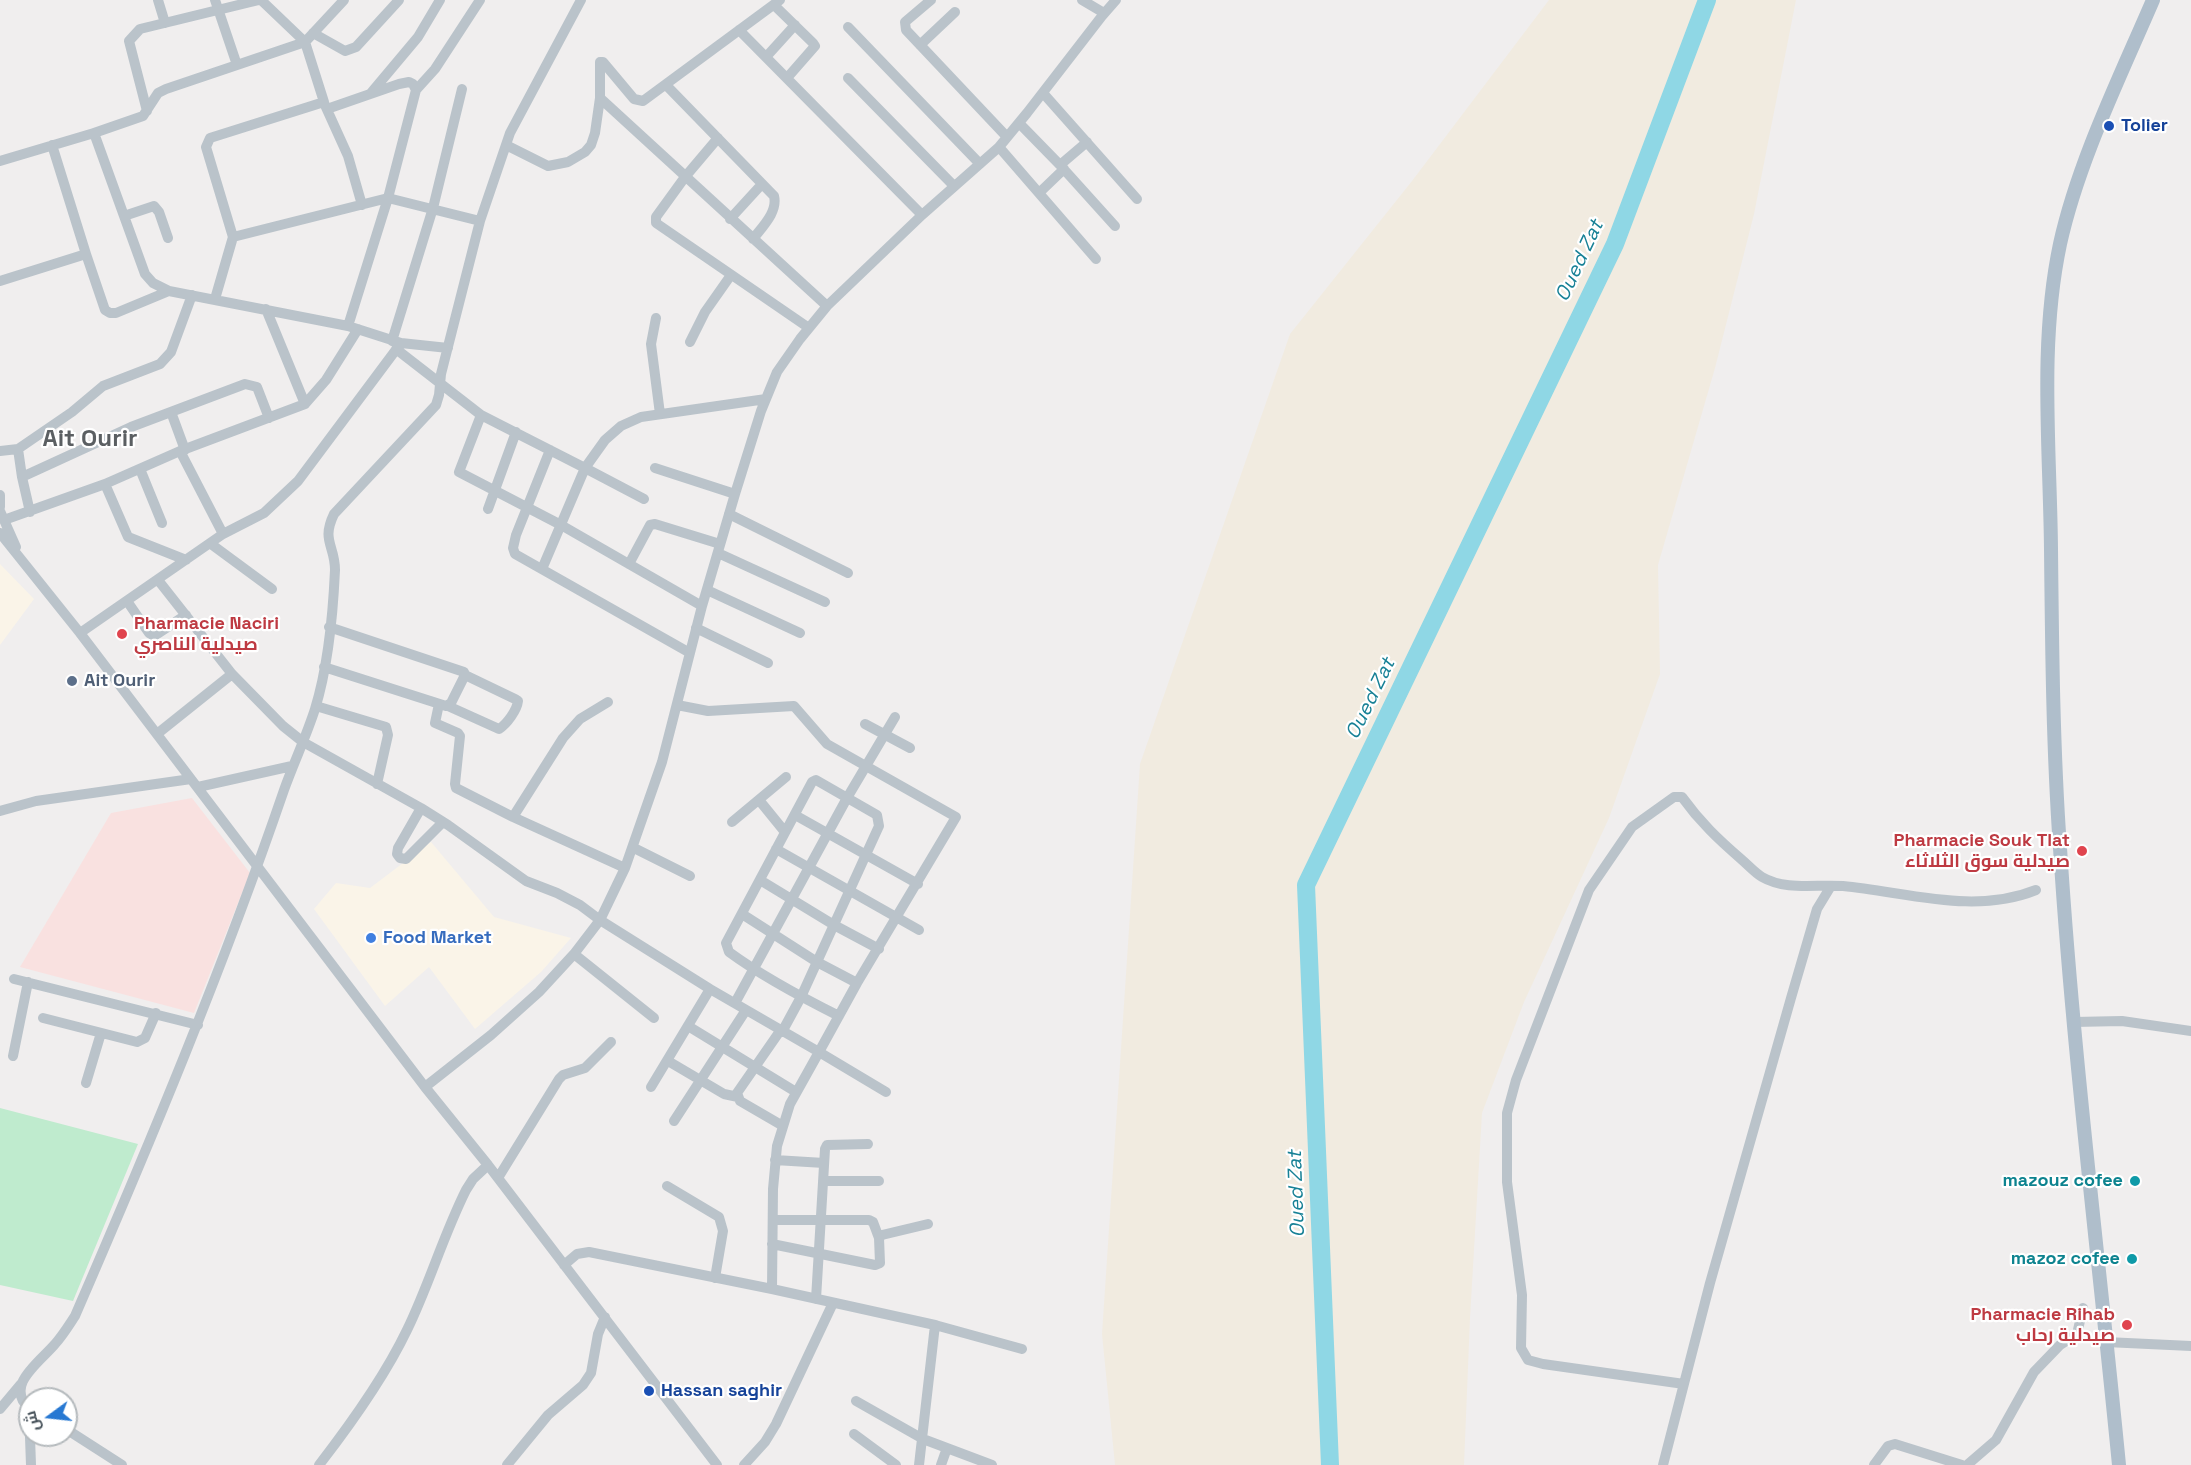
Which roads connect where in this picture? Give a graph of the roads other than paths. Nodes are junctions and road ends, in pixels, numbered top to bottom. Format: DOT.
graph roads {
  1 [pos="158,0"];
  2 [pos="344,0"];
  3 [pos="399,0"];
  4 [pos="440,0"];
  5 [pos="480,0"];
  6 [pos="581,0"];
  7 [pos="931,0"];
  8 [pos="1082,0"];
  9 [pos="1116,0"];
  10 [pos="2153,0"];
  11 [pos="264,1"];
  12 [pos="777,2"];
  13 [pos="217,5"];
  14 [pos="955,12"];
  15 [pos="1104,13"];
  16 [pos="165,23"];
  17 [pos="795,25"];
  18 [pos="848,27"];
  19 [pos="739,30"];
  20 [pos="313,33"];
  21 [pos="305,42"];
  22 [pos="920,45"];
  23 [pos="766,57"];
  24 [pos="237,65"];
  25 [pos="787,78"];
  26 [pos="848,78"];
  27 [pos="666,85"];
  28 [pos="462,89"];
  29 [pos="416,90"];
  30 [pos="1043,93"];
  31 [pos="370,94"];
  32 [pos="600,98"];
  33 [pos="326,106"];
  34 [pos="147,111"];
  35 [pos="1019,123"];
  36 [pos="94,133"];
  37 [pos="1007,137"];
  38 [pos="718,138"];
  39 [pos="1087,142"];
  40 [pos="52,145"];
  41 [pos="506,145"];
  42 [pos="999,147"];
  43 [pos="0,161"];
  44 [pos="980,164"];
  45 [pos="1062,167"];
  46 [pos="685,177"];
  47 [pos="762,184"];
  48 [pos="954,186"];
  49 [pos="1039,193"];
  50 [pos="388,198"];
  51 [pos="1137,199"];
  52 [pos="362,205"];
  53 [pos="433,208"];
  54 [pos="922,215"];
  55 [pos="124,216"];
  56 [pos="730,219"];
  57 [pos="480,222"];
  58 [pos="1115,226"];
  59 [pos="233,237"];
  60 [pos="168,238"];
  61 [pos="753,239"];
  62 [pos="86,254"];
  63 [pos="1096,259"];
  64 [pos="731,275"];
  65 [pos="0,280"];
  66 [pos="169,291"];
  67 [pos="192,295"];
  68 [pos="215,299"];
  69 [pos="827,306"];
  70 [pos="266,309"];
  71 [pos="656,318"];
  72 [pos="353,327"];
  73 [pos="809,328"];
  74 [pos="690,342"];
  75 [pos="396,344"];
  76 [pos="448,348"];
  77 [pos="440,383"];
  78 [pos="766,399"];
  79 [pos="304,404"];
  80 [pos="171,412"];
  81 [pos="660,414"];
  82 [pos="481,415"];
  83 [pos="269,418"];
  84 [pos="516,432"];
  85 [pos="18,449"];
  86 [pos="182,450"];
  87 [pos="550,450"];
  88 [pos="0,451"];
  89 [pos="585,468"];
  90 [pos="655,468"];
  91 [pos="140,469"];
  92 [pos="22,477"];
  93 [pos="105,484"];
  94 [pos="495,489"];
  95 [pos="735,494"];
  96 [pos="0,495"];
  97 [pos="644,499"];
  98 [pos="527,507"];
  99 [pos="488,509"];
  100 [pos="30,512"];
  101 [pos="1,513"];
  102 [pos="729,514"];
  103 [pos="162,523"];
  104 [pos="561,525"];
  105 [pos="0,533"];
  106 [pos="224,534"];
  107 [pos="211,544"];
  108 [pos="719,549"];
  109 [pos="186,560"];
  110 [pos="22,561"];
  111 [pos="629,564"];
  112 [pos="542,569"];
  113 [pos="848,573"];
  114 [pos="158,580"];
  115 [pos="272,589"];
  116 [pos="707,590"];
  117 [pos="127,601"];
  118 [pos="825,602"];
  119 [pos="702,606"];
  120 [pos="186,615"];
  121 [pos="329,627"];
  122 [pos="696,628"];
  123 [pos="80,633"];
  124 [pos="800,633"];
  125 [pos="690,654"];
  126 [pos="768,663"];
  127 [pos="324,667"];
  128 [pos="232,674"];
  129 [pos="465,675"];
  130 [pos="608,702"];
  131 [pos="444,705"];
  132 [pos="676,705"];
  133 [pos="316,706"];
  134 [pos="895,717"];
  135 [pos="865,724"];
  136 [pos="157,734"];
  137 [pos="885,734"];
  138 [pos="303,742"];
  139 [pos="910,748"];
  140 [pos="292,766"];
  141 [pos="866,767"];
  142 [pos="786,777"];
  143 [pos="194,783"];
  144 [pos="377,784"];
  145 [pos="847,798"];
  146 [pos="759,800"];
  147 [pos="421,808"];
  148 [pos="0,811"];
  149 [pos="795,815"];
  150 [pos="513,817"];
  151 [pos="443,822"];
  152 [pos="732,822"];
  153 [pos="785,832"];
  154 [pos="828,835"];
  155 [pos="634,848"];
  156 [pos="776,849"];
  157 [pos="866,856"];
  158 [pos="258,866"];
  159 [pos="625,868"];
  160 [pos="809,868"];
  161 [pos="690,876"];
  162 [pos="760,880"];
  163 [pos="918,884"];
  164 [pos="1831,886"];
  165 [pos="2036,890"];
  166 [pos="850,891"];
  167 [pos="791,900"];
  168 [pos="742,914"];
  169 [pos="897,917"];
  170 [pos="600,920"];
  171 [pos="834,925"];
  172 [pos="920,930"];
  173 [pos="772,935"];
  174 [pos="879,950"];
  175 [pos="574,954"];
  176 [pos="817,962"];
  177 [pos="753,970"];
  178 [pos="14,980"];
  179 [pos="28,982"];
  180 [pos="857,983"];
  181 [pos="710,989"];
  182 [pos="801,997"];
  183 [pos="735,1003"];
  184 [pos="746,1010"];
  185 [pos="156,1013"];
  186 [pos="839,1016"];
  187 [pos="44,1018"];
  188 [pos="654,1018"];
  189 [pos="2074,1022"];
  190 [pos="198,1025"];
  191 [pos="688,1026"];
  192 [pos="781,1031"];
  193 [pos="2191,1031"];
  194 [pos="101,1033"];
  195 [pos="611,1042"];
  196 [pos="722,1047"];
  197 [pos="819,1052"];
  198 [pos="13,1056"];
  199 [pos="668,1060"];
  200 [pos="755,1067"];
  201 [pos="700,1080"];
  202 [pos="86,1083"];
  203 [pos="425,1087"];
  204 [pos="651,1087"];
  205 [pos="796,1092"];
  206 [pos="886,1092"];
  207 [pos="738,1097"];
  208 [pos="674,1121"];
  209 [pos="783,1126"];
  210 [pos="868,1144"];
  211 [pos="775,1160"];
  212 [pos="824,1163"];
  213 [pos="488,1165"];
  214 [pos="498,1178"];
  215 [pos="824,1181"];
  216 [pos="879,1181"];
  217 [pos="667,1186"];
  218 [pos="773,1220"];
  219 [pos="822,1220"];
  220 [pos="928,1224"];
  221 [pos="879,1238"];
  222 [pos="772,1244"];
  223 [pos="819,1253"];
  224 [pos="564,1265"];
  225 [pos="715,1278"];
  226 [pos="772,1289"];
  227 [pos="816,1299"];
  228 [pos="833,1303"];
  229 [pos="2084,1308"];
  230 [pos="605,1317"];
  231 [pos="935,1325"];
  232 [pos="2106,1342"];
  233 [pos="2191,1347"];
  234 [pos="1022,1349"];
  235 [pos="21,1384"];
  236 [pos="1684,1384"];
  237 [pos="856,1401"];
  238 [pos="0,1409"];
  239 [pos="854,1434"];
  240 [pos="78,1437"];
  241 [pos="922,1438"];
  242 [pos="30,1447"];
  243 [pos="947,1448"];
  244 [pos="31,1465"];
  245 [pos="122,1465"];
  246 [pos="319,1465"];
  247 [pos="507,1465"];
  248 [pos="717,1465"];
  249 [pos="744,1465"];
  250 [pos="896,1465"];
  251 [pos="919,1465"];
  252 [pos="941,1465"];
  253 [pos="992,1465"];
  254 [pos="1663,1465"];
  255 [pos="1874,1465"];
  256 [pos="1962,1465"];
  257 [pos="1967,1465"];
  258 [pos="2119,1465"];
  1 -- 16 [label="street"];
  2 -- 20 [label="street"];
  3 -- 20 [label="street"];
  4 -- 31 [label="street"];
  5 -- 29 [label="street"];
  6 -- 41 [label="street"];
  7 -- 22 [label="street"];
  8 -- 15 [label="street"];
  9 -- 15 [label="street"];
  10 -- 189 [label="main road"];
  11 -- 13 [label="street"];
  11 -- 21 [label="street"];
  12 -- 17 [label="street"];
  12 -- 19 [label="street"];
  13 -- 16 [label="street"];
  13 -- 24 [label="street"];
  14 -- 22 [label="street"];
  15 -- 30 [label="street"];
  16 -- 34 [label="street"];
  17 -- 23 [label="street"];
  17 -- 25 [label="street"];
  18 -- 44 [label="street"];
  19 -- 23 [label="street"];
  19 -- 27 [label="street"];
  20 -- 21 [label="street"];
  21 -- 24 [label="street"];
  21 -- 33 [label="street"];
  22 -- 37 [label="street"];
  23 -- 25 [label="street"];
  24 -- 34 [label="street"];
  25 -- 54 [label="street"];
  26 -- 48 [label="street"];
  27 -- 32 [label="street"];
  27 -- 38 [label="street"];
  28 -- 53 [label="street"];
  29 -- 31 [label="street"];
  29 -- 50 [label="street"];
  30 -- 35 [label="street"];
  30 -- 39 [label="street"];
  31 -- 33 [label="street"];
  32 -- 41 [label="street"];
  32 -- 46 [label="street"];
  33 -- 52 [label="street"];
  33 -- 59 [label="street"];
  34 -- 36 [label="street"];
  35 -- 37 [label="street"];
  35 -- 45 [label="street"];
  36 -- 40 [label="street"];
  36 -- 55 [label="street"];
  37 -- 42 [label="street"];
  38 -- 46 [label="street"];
  38 -- 47 [label="street"];
  39 -- 45 [label="street"];
  39 -- 51 [label="street"];
  40 -- 43 [label="street"];
  40 -- 62 [label="street"];
  41 -- 57 [label="street"];
  42 -- 44 [label="street"];
  42 -- 49 [label="street"];
  44 -- 48 [label="street"];
  45 -- 49 [label="street"];
  45 -- 58 [label="street"];
  46 -- 56 [label="street"];
  46 -- 64 [label="street"];
  47 -- 56 [label="street"];
  47 -- 61 [label="street"];
  48 -- 54 [label="street"];
  49 -- 63 [label="street"];
  50 -- 52 [label="street"];
  50 -- 53 [label="street"];
  50 -- 72 [label="street"];
  52 -- 59 [label="street"];
  53 -- 57 [label="street"];
  53 -- 75 [label="street"];
  54 -- 69 [label="street"];
  55 -- 60 [label="street"];
  55 -- 66 [label="street"];
  56 -- 61 [label="street"];
  57 -- 76 [label="street"];
  59 -- 68 [label="street"];
  61 -- 69 [label="street"];
  62 -- 65 [label="street"];
  62 -- 66 [label="street"];
  64 -- 73 [label="street"];
  64 -- 74 [label="street"];
  66 -- 67 [label="street"];
  67 -- 68 [label="street"];
  67 -- 85 [label="street"];
  68 -- 70 [label="street"];
  69 -- 73 [label="street"];
  70 -- 72 [label="street"];
  70 -- 79 [label="street"];
  71 -- 81 [label="street"];
  72 -- 75 [label="street"];
  72 -- 79 [label="street"];
  73 -- 78 [label="street"];
  75 -- 76 [label="street"];
  75 -- 77 [label="street"];
  75 -- 106 [label="street"];
  76 -- 77 [label="street"];
  77 -- 82 [label="street"];
  77 -- 121 [label="street"];
  78 -- 81 [label="street"];
  78 -- 95 [label="street"];
  79 -- 83 [label="street"];
  80 -- 83 [label="street"];
  80 -- 86 [label="street"];
  80 -- 92 [label="street"];
  81 -- 89 [label="street"];
  82 -- 84 [label="street"];
  82 -- 94 [label="street"];
  83 -- 86 [label="street"];
  84 -- 87 [label="street"];
  84 -- 94 [label="street"];
  85 -- 88 [label="street"];
  85 -- 92 [label="street"];
  86 -- 91 [label="street"];
  86 -- 106 [label="street"];
  87 -- 89 [label="street"];
  87 -- 98 [label="street"];
  89 -- 97 [label="street"];
  89 -- 104 [label="street"];
  90 -- 95 [label="street"];
  91 -- 93 [label="street"];
  91 -- 103 [label="street"];
  92 -- 100 [label="street"];
  93 -- 100 [label="street"];
  93 -- 109 [label="street"];
  94 -- 98 [label="street"];
  94 -- 99 [label="street"];
  95 -- 102 [label="street"];
  96 -- 101 [label="street"];
  98 -- 104 [label="street"];
  98 -- 112 [label="street"];
  100 -- 101 [label="street"];
  101 -- 110 [label="street"];
  102 -- 108 [label="street"];
  102 -- 113 [label="street"];
  104 -- 111 [label="street"];
  104 -- 112 [label="street"];
  105 -- 110 [label="street"];
  106 -- 107 [label="street"];
  107 -- 109 [label="street"];
  107 -- 115 [label="street"];
  108 -- 111 [label="street"];
  108 -- 116 [label="street"];
  108 -- 118 [label="street"];
  109 -- 114 [label="street"];
  110 -- 123 [label="street"];
  111 -- 119 [label="street"];
  112 -- 125 [label="street"];
  114 -- 117 [label="street"];
  114 -- 120 [label="street"];
  116 -- 119 [label="street"];
  116 -- 124 [label="street"];
  117 -- 120 [label="street"];
  117 -- 123 [label="street"];
  119 -- 122 [label="street"];
  120 -- 128 [label="street"];
  121 -- 127 [label="street"];
  121 -- 129 [label="street"];
  122 -- 125 [label="street"];
  122 -- 126 [label="street"];
  123 -- 136 [label="street"];
  125 -- 132 [label="street"];
  127 -- 131 [label="street"];
  127 -- 133 [label="street"];
  128 -- 136 [label="street"];
  128 -- 138 [label="street"];
  129 -- 131 [label="street"];
  129 -- 131 [label="street"];
  130 -- 150 [label="street"];
  131 -- 150 [label="street"];
  132 -- 141 [label="street"];
  132 -- 155 [label="street"];
  133 -- 138 [label="street"];
  133 -- 144 [label="street"];
  134 -- 137 [label="street"];
  135 -- 137 [label="street"];
  136 -- 143 [label="street"];
  137 -- 139 [label="street"];
  137 -- 141 [label="street"];
  138 -- 140 [label="street"];
  138 -- 144 [label="street"];
  140 -- 143 [label="street"];
  140 -- 158 [label="street"];
  141 -- 145 [label="street"];
  141 -- 163 [label="street"];
  142 -- 146 [label="street"];
  143 -- 148 [label="street"];
  143 -- 158 [label="street"];
  144 -- 147 [label="street"];
  145 -- 149 [label="street"];
  145 -- 154 [label="street"];
  145 -- 157 [label="street"];
  146 -- 152 [label="street"];
  146 -- 153 [label="street"];
  147 -- 151 [label="street"];
  147 -- 151 [label="street"];
  149 -- 153 [label="street"];
  149 -- 154 [label="street"];
  150 -- 159 [label="street"];
  151 -- 170 [label="street"];
  153 -- 156 [label="street"];
  154 -- 157 [label="street"];
  154 -- 160 [label="street"];
  155 -- 159 [label="street"];
  155 -- 161 [label="street"];
  156 -- 160 [label="street"];
  156 -- 162 [label="street"];
  157 -- 163 [label="street"];
  157 -- 166 [label="street"];
  158 -- 190 [label="street"];
  158 -- 203 [label="street"];
  159 -- 170 [label="street"];
  160 -- 166 [label="street"];
  160 -- 167 [label="street"];
  162 -- 167 [label="street"];
  162 -- 168 [label="street"];
  163 -- 169 [label="street"];
  164 -- 165 [label="street"];
  164 -- 236 [label="street"];
  164 -- 236 [label="street"];
  166 -- 169 [label="street"];
  166 -- 171 [label="street"];
  167 -- 171 [label="street"];
  167 -- 173 [label="street"];
  168 -- 173 [label="street"];
  168 -- 177 [label="street"];
  169 -- 172 [label="street"];
  169 -- 174 [label="street"];
  170 -- 175 [label="street"];
  170 -- 181 [label="street"];
  171 -- 174 [label="street"];
  171 -- 176 [label="street"];
  173 -- 176 [label="street"];
  173 -- 177 [label="street"];
  174 -- 180 [label="street"];
  175 -- 188 [label="street"];
  175 -- 203 [label="street"];
  176 -- 180 [label="street"];
  176 -- 182 [label="street"];
  177 -- 182 [label="street"];
  177 -- 183 [label="street"];
  178 -- 179 [label="street"];
  179 -- 185 [label="street"];
  179 -- 198 [label="street"];
  180 -- 186 [label="street"];
  181 -- 183 [label="street"];
  181 -- 191 [label="street"];
  182 -- 186 [label="street"];
  182 -- 192 [label="street"];
  183 -- 184 [label="street"];
  184 -- 192 [label="street"];
  184 -- 196 [label="street"];
  185 -- 190 [label="street"];
  185 -- 194 [label="street"];
  186 -- 197 [label="street"];
  187 -- 194 [label="street"];
  189 -- 193 [label="street"];
  189 -- 232 [label="main road"];
  190 -- 235 [label="street"];
  191 -- 196 [label="street"];
  191 -- 199 [label="street"];
  192 -- 197 [label="street"];
  192 -- 200 [label="street"];
  194 -- 202 [label="street"];
  195 -- 214 [label="street"];
  196 -- 200 [label="street"];
  196 -- 201 [label="street"];
  197 -- 205 [label="street"];
  197 -- 206 [label="street"];
  199 -- 201 [label="street"];
  199 -- 204 [label="street"];
  200 -- 205 [label="street"];
  200 -- 207 [label="street"];
  201 -- 207 [label="street"];
  201 -- 208 [label="street"];
  203 -- 213 [label="street"];
  205 -- 209 [label="street"];
  207 -- 209 [label="street"];
  209 -- 211 [label="street"];
  210 -- 212 [label="street"];
  211 -- 212 [label="street"];
  211 -- 218 [label="street"];
  212 -- 215 [label="street"];
  213 -- 214 [label="street"];
  213 -- 246 [label="street"];
  214 -- 224 [label="street"];
  215 -- 216 [label="street"];
  215 -- 219 [label="street"];
  217 -- 225 [label="street"];
  218 -- 219 [label="street"];
  218 -- 222 [label="street"];
  219 -- 221 [label="street"];
  219 -- 223 [label="street"];
  220 -- 221 [label="street"];
  221 -- 223 [label="street"];
  222 -- 223 [label="street"];
  222 -- 226 [label="street"];
  223 -- 227 [label="street"];
  224 -- 225 [label="street"];
  224 -- 230 [label="street"];
  225 -- 226 [label="street"];
  226 -- 227 [label="street"];
  227 -- 228 [label="street"];
  228 -- 231 [label="street"];
  228 -- 249 [label="street"];
  229 -- 257 [label="street"];
  230 -- 247 [label="street"];
  230 -- 248 [label="street"];
  231 -- 234 [label="street"];
  231 -- 241 [label="street"];
  232 -- 233 [label="street"];
  232 -- 258 [label="main road"];
  235 -- 238 [label="street"];
  236 -- 254 [label="street"];
  237 -- 241 [label="street"];
  239 -- 250 [label="street"];
  240 -- 245 [label="street"];
  241 -- 243 [label="street"];
  241 -- 251 [label="street"];
  242 -- 244 [label="street"];
  243 -- 252 [label="street"];
  243 -- 253 [label="street"];
  255 -- 256 [label="street"];
}
